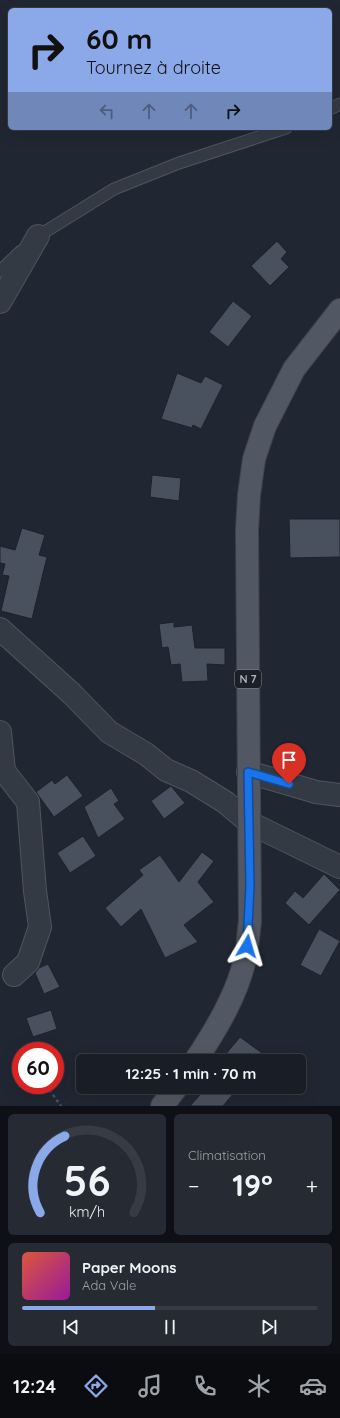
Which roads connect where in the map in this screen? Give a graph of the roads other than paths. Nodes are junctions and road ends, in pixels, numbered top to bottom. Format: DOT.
graph roads {
  1 [pos="280,130"];
  2 [pos="38,236"];
  3 [pos="0,271"];
  4 [pos="0,302"];
  5 [pos="340,310"];
  6 [pos="0,629"];
  7 [pos="0,732"];
  8 [pos="248,772"];
  9 [pos="340,795"];
  10 [pos="250,823"];
  11 [pos="340,867"];
  12 [pos="14,975"];
  13 [pos="200,1054"];
  14 [pos="171,1094"];
  15 [pos="162,1106"];
  1 -- 2 [label="lane"];
  2 -- 3 [label="lane"];
  2 -- 4 [label="street"];
  5 -- 8 [label="main road, N 7"];
  6 -- 10 [label="street"];
  7 -- 12 [label="street"];
  8 -- 9 [label="street"];
  8 -- 10 [label="main road, N 7"];
  10 -- 11 [label="street"];
  10 -- 13 [label="main road, N 7"];
  14 -- 15 [label="main road"];
}
